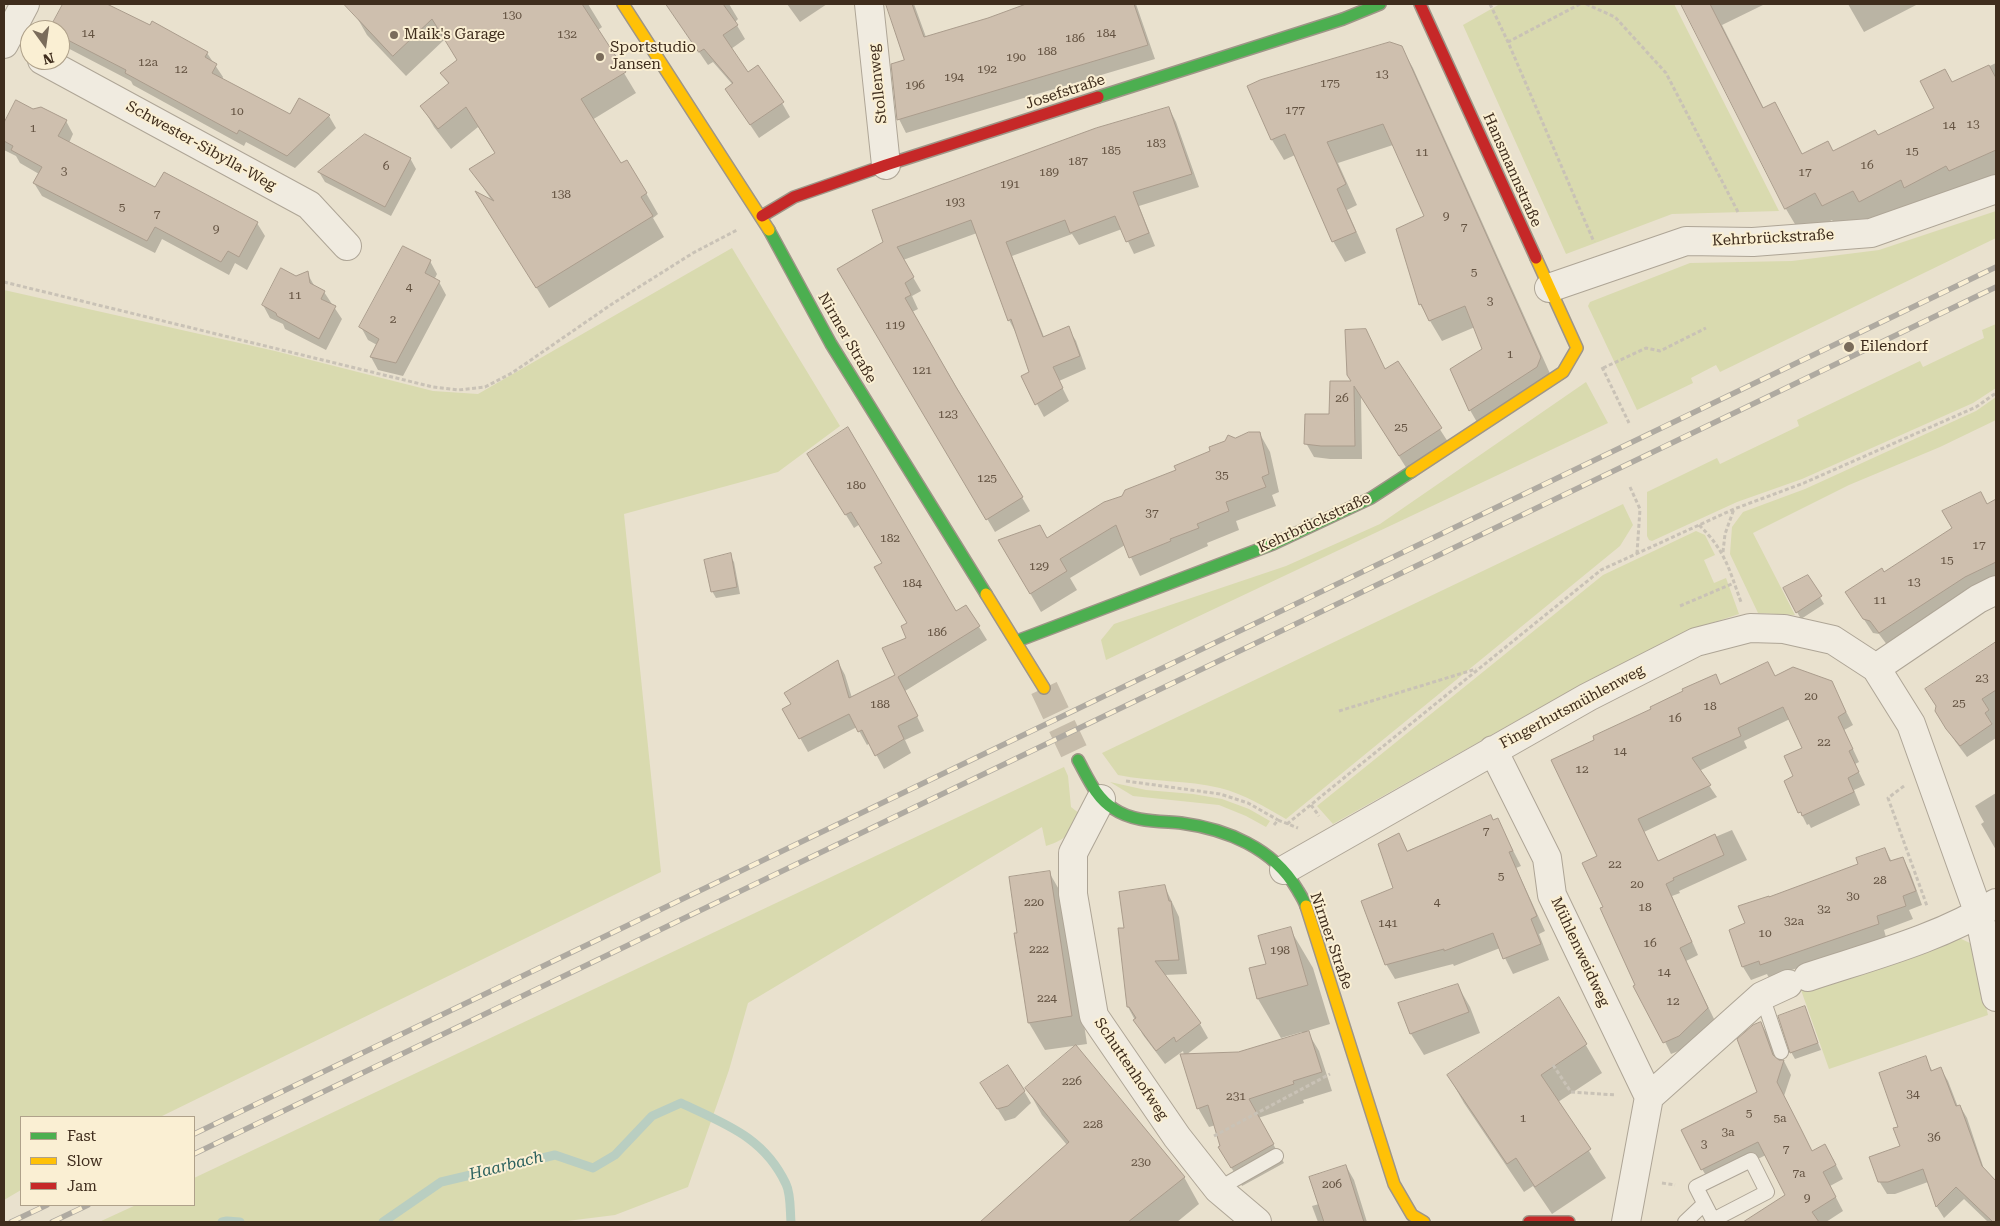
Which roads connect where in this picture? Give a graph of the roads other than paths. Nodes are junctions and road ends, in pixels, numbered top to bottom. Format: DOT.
graph roads {
  1 [pos="25,4"];
  2 [pos="623,4"];
  3 [pos="870,4"];
  4 [pos="1380,4"];
  5 [pos="1420,4"];
  6 [pos="4,41"];
  7 [pos="20,48"];
  8 [pos="60,70"];
  9 [pos="886,165"];
  10 [pos="1996,189"];
  11 [pos="762,216"];
  12 [pos="348,246"];
  13 [pos="1549,288"];
  14 [pos="1577,348"];
  15 [pos="1996,590"];
  16 [pos="1017,641"];
  17 [pos="1876,668"];
  18 [pos="1044,688"];
  19 [pos="1493,750"];
  20 [pos="1078,760"];
  21 [pos="1094,788"];
  22 [pos="1284,870"];
  23 [pos="1988,908"];
  24 [pos="1762,996"];
  25 [pos="1996,997"];
  26 [pos="1781,1052"];
  27 [pos="1649,1097"];
  28 [pos="1276,1156"];
  29 [pos="1218,1189"];
  30 [pos="1704,1204"];
  31 [pos="1257,1222"];
  32 [pos="1424,1222"];
  33 [pos="1529,1222"];
  34 [pos="1568,1222"];
  35 [pos="1626,1222"];
  36 [pos="1686,1222"];
  1 -- 6 [label="street"];
  2 -- 11 [label="street, Nirmer Straße"];
  3 -- 9 [label="street, Stollenweg"];
  4 -- 9 [label="street, Josefstraße"];
  5 -- 13 [label="street, Hansmannstraße"];
  6 -- 7 [label="street"];
  8 -- 12 [label="street, Schwester-Sibylla-Weg"];
  9 -- 11 [label="street, Josefstraße"];
  10 -- 13 [label="street, Kehrbrückstraße"];
  11 -- 16 [label="street, Nirmer Straße"];
  13 -- 14 [label="street, Hansmannstraße"];
  14 -- 16 [label="street, Kehrbrückstraße"];
  15 -- 17 [label="street"];
  16 -- 18 [label="street, Nirmer Straße"];
  17 -- 19 [label="street, Fingerhutsmühlenweg"];
  17 -- 23 [label="street, Fingerhutsmühlenweg"];
  19 -- 22 [label="street, Fingerhutsmühlenweg"];
  19 -- 27 [label="street, Mühlenweidweg"];
  20 -- 21 [label="street, Nirmer Straße"];
  21 -- 22 [label="street, Nirmer Straße"];
  21 -- 29 [label="street, Schuttenhofweg"];
  22 -- 32 [label="street, Nirmer Straße"];
  23 -- 24 [label="street"];
  23 -- 25 [label="street, Fingerhutsmühlenweg"];
  24 -- 26 [label="lane"];
  24 -- 27 [label="street"];
  27 -- 35 [label="street"];
  28 -- 29 [label="lane"];
  29 -- 31 [label="street, Schuttenhofweg"];
  30 -- 30 [label="lane"];
  30 -- 36 [label="lane"];
  33 -- 34 [label="street"];
}
